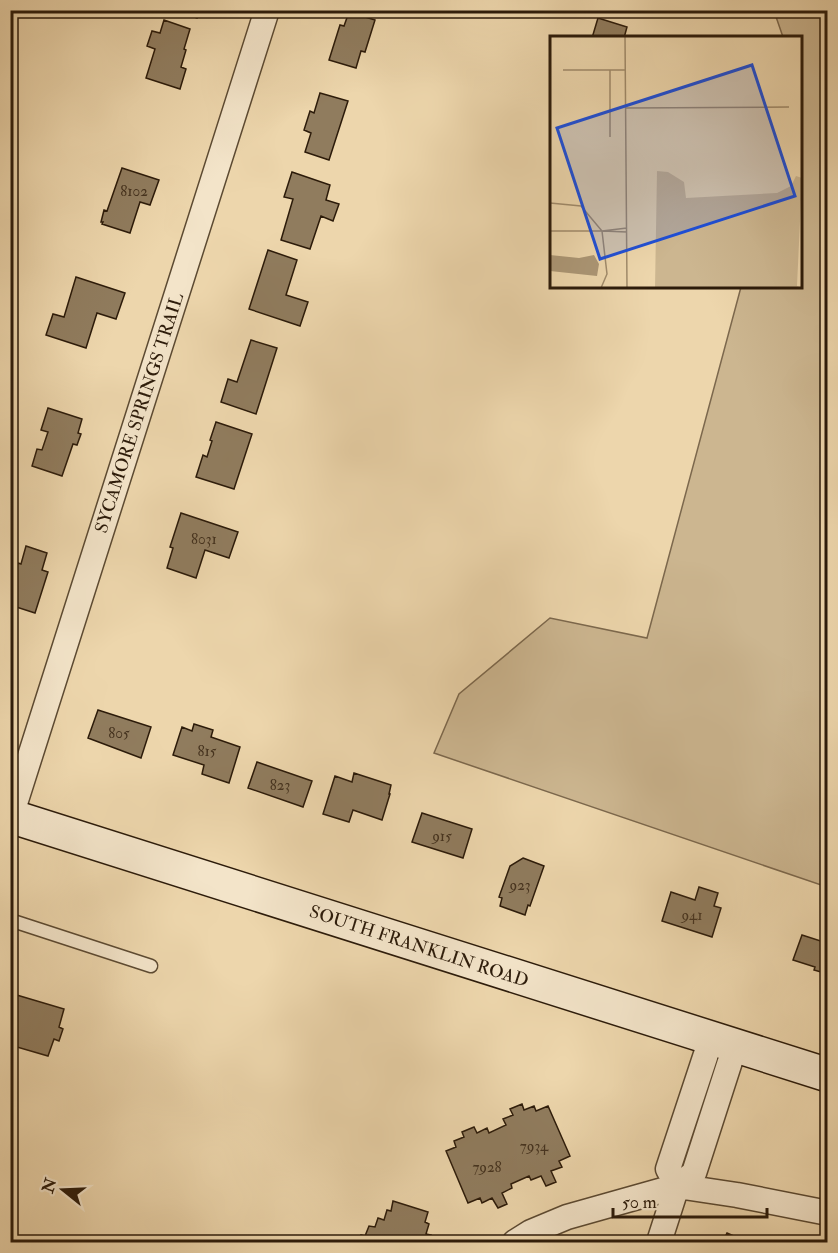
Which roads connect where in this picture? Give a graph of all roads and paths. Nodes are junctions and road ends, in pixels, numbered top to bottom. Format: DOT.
graph roads {
  1 [pos="267,10"];
  2 [pos="11,816"];
  3 [pos="10,920"];
  4 [pos="151,966"];
  5 [pos="723,1042"];
  6 [pos="828,1075"];
  7 [pos="677,1186"];
  8 [pos="828,1213"];
  9 [pos="515,1242"];
  10 [pos="659,1242"];
  1 -- 2 [label="street, SYCAMORE SPRINGS TRAIL"];
  2 -- 5 [label="main road, SOUTH FRANKLIN ROAD"];
  3 -- 4 [label="lane"];
  5 -- 6 [label="main road, SOUTH FRANKLIN ROAD"];
  5 -- 7 [label="street"];
  7 -- 8 [label="street"];
  7 -- 9 [label="street"];
  7 -- 10 [label="street"];
}
